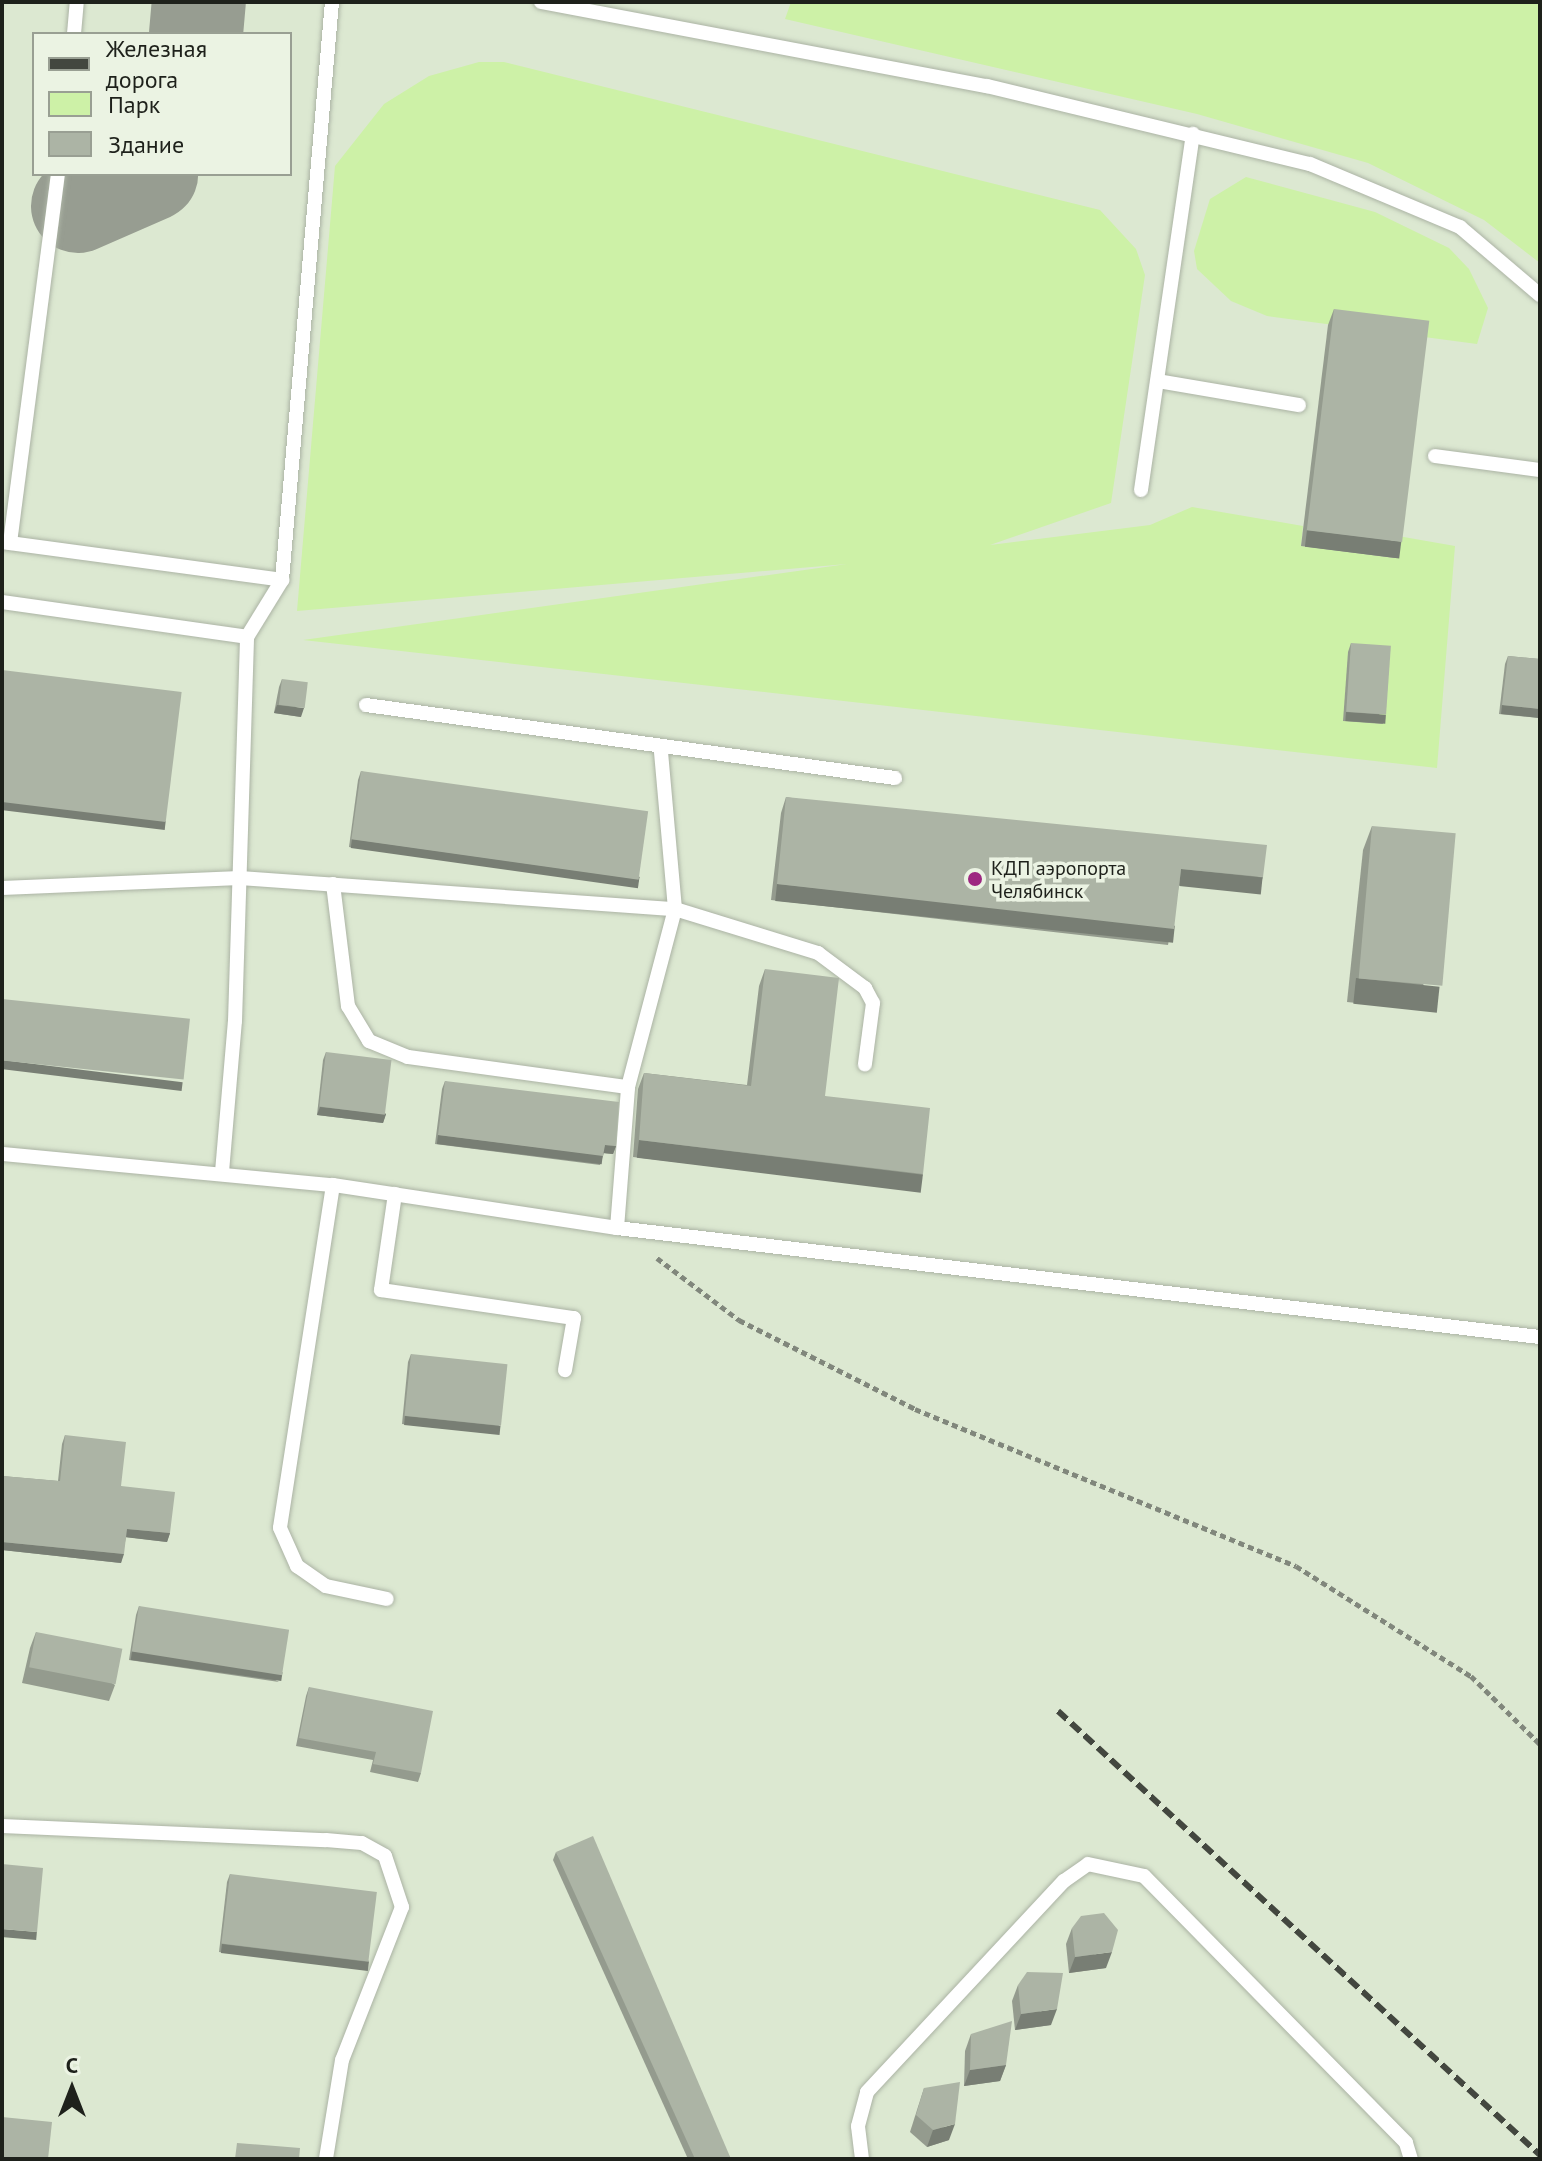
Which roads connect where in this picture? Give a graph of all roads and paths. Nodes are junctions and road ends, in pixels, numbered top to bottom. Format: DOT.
graph roads {
  1 [pos="77,2"];
  2 [pos="332,2"];
  3 [pos="541,2"];
  4 [pos="74,32"];
  5 [pos="1193,134"];
  6 [pos="58,176"];
  7 [pos="1540,295"];
  8 [pos="1158,381"];
  9 [pos="1299,405"];
  10 [pos="1435,456"];
  11 [pos="1540,470"];
  12 [pos="1141,490"];
  13 [pos="6,542"];
  14 [pos="282,580"];
  15 [pos="2,602"];
  16 [pos="247,637"];
  17 [pos="366,705"];
  18 [pos="661,752"];
  19 [pos="895,778"];
  20 [pos="240,878"];
  21 [pos="333,884"];
  22 [pos="2,888"];
  23 [pos="675,909"];
  24 [pos="865,1064"];
  25 [pos="628,1087"];
  26 [pos="2,1154"];
  27 [pos="222,1172"];
  28 [pos="333,1185"];
  29 [pos="395,1194"];
  30 [pos="617,1228"];
  31 [pos="1540,1337"];
  32 [pos="565,1370"];
  33 [pos="387,1599"];
  34 [pos="1540,1744"];
  35 [pos="2,1826"];
  36 [pos="326,2159"];
  37 [pos="862,2159"];
  38 [pos="1411,2159"];
  1 -- 4 [label="lane"];
  2 -- 14 [label="lane"];
  3 -- 5 [label="lane"];
  5 -- 7 [label="lane"];
  5 -- 8 [label="lane"];
  6 -- 13 [label="lane"];
  8 -- 9 [label="lane"];
  8 -- 12 [label="lane"];
  10 -- 11 [label="lane"];
  13 -- 14 [label="lane"];
  14 -- 16 [label="lane"];
  15 -- 16 [label="lane"];
  16 -- 20 [label="lane"];
  17 -- 18 [label="lane"];
  18 -- 19 [label="lane"];
  18 -- 23 [label="lane"];
  20 -- 21 [label="lane"];
  20 -- 22 [label="lane"];
  20 -- 27 [label="lane"];
  21 -- 23 [label="lane"];
  21 -- 25 [label="lane"];
  23 -- 24 [label="lane"];
  23 -- 25 [label="lane"];
  25 -- 30 [label="lane"];
  26 -- 27 [label="lane"];
  27 -- 28 [label="lane"];
  28 -- 29 [label="lane"];
  28 -- 33 [label="lane"];
  29 -- 30 [label="lane"];
  29 -- 32 [label="lane"];
  30 -- 31 [label="lane"];
  30 -- 34 [label="path"];
  35 -- 36 [label="lane"];
  37 -- 38 [label="lane"];
}
